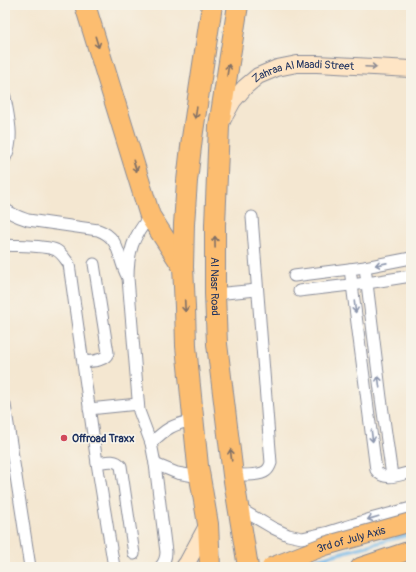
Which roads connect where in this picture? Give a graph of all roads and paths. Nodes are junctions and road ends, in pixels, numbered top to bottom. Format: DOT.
graph roads {
  1 [pos="85,5"];
  2 [pos="212,5"];
  3 [pos="238,5"];
  4 [pos="253,5"];
  5 [pos="236,25"];
  6 [pos="411,69"];
  7 [pos="5,97"];
  8 [pos="219,126"];
  9 [pos="5,158"];
  10 [pos="5,209"];
  11 [pos="150,216"];
  12 [pos="252,217"];
  13 [pos="5,245"];
  14 [pos="411,258"];
  15 [pos="94,264"];
  16 [pos="183,267"];
  17 [pos="365,267"];
  18 [pos="350,268"];
  19 [pos="294,276"];
  20 [pos="411,276"];
  21 [pos="128,278"];
  22 [pos="367,283"];
  23 [pos="352,284"];
  24 [pos="257,290"];
  25 [pos="299,291"];
  26 [pos="215,294"];
  27 [pos="83,362"];
  28 [pos="381,398"];
  29 [pos="367,401"];
  30 [pos="138,404"];
  31 [pos="5,405"];
  32 [pos="89,409"];
  33 [pos="193,420"];
  34 [pos="151,443"];
  35 [pos="97,463"];
  36 [pos="155,464"];
  37 [pos="411,472"];
  38 [pos="233,475"];
  39 [pos="392,476"];
  40 [pos="200,477"];
  41 [pos="238,507"];
  42 [pos="411,508"];
  43 [pos="411,522"];
  44 [pos="208,524"];
  45 [pos="302,538"];
  46 [pos="411,550"];
  47 [pos="134,554"];
  48 [pos="30,567"];
  49 [pos="114,567"];
  50 [pos="160,567"];
  51 [pos="184,567"];
  52 [pos="210,567"];
  53 [pos="248,567"];
  54 [pos="271,567"];
  55 [pos="293,567"];
  56 [pos="360,567"];
  1 -- 11 [label="highway, one-way"];
  2 -- 16 [label="highway, one-way"];
  3 -- 5 [label="highway, Al Nasr Road"];
  4 -- 5 [label="highway"];
  8 -- 5 [label="highway, Al Nasr Road, one-way"];
  8 -- 6 [label="main road, Zahraa Al Maadi Street, one-way"];
  7 -- 9 [label="street"];
  26 -- 8 [label="highway, Al Nasr Road, one-way"];
  10 -- 21 [label="street"];
  11 -- 16 [label="highway"];
  11 -- 21 [label="street"];
  12 -- 24 [label="street"];
  13 -- 27 [label="street"];
  14 -- 17 [label="street, one-way"];
  15 -- 27 [label="street"];
  16 -- 33 [label="highway, one-way"];
  17 -- 18 [label="street"];
  17 -- 22 [label="street"];
  18 -- 19 [label="street"];
  18 -- 23 [label="street"];
  20 -- 22 [label="street"];
  21 -- 30 [label="street"];
  22 -- 23 [label="street"];
  28 -- 22 [label="street, one-way"];
  23 -- 25 [label="street"];
  23 -- 29 [label="street, one-way"];
  24 -- 26 [label="street"];
  24 -- 38 [label="street"];
  38 -- 26 [label="highway, Al Nasr Road, one-way"];
  27 -- 32 [label="street"];
  28 -- 29 [label="street"];
  28 -- 39 [label="street"];
  29 -- 39 [label="street, one-way"];
  30 -- 32 [label="street"];
  30 -- 34 [label="street"];
  31 -- 48 [label="street"];
  32 -- 35 [label="street"];
  33 -- 34 [label="street"];
  33 -- 40 [label="highway"];
  34 -- 36 [label="street"];
  35 -- 47 [label="street"];
  35 -- 49 [label="street"];
  36 -- 40 [label="street"];
  36 -- 50 [label="street"];
  37 -- 39 [label="street"];
  38 -- 41 [label="highway, Al Nasr Road"];
  40 -- 44 [label="highway"];
  41 -- 45 [label="street"];
  41 -- 53 [label="highway, Al Nasr Road"];
  42 -- 45 [label="street, one-way"];
  43 -- 54 [label="main road, 3rd of July Axis, bridge"];
  44 -- 51 [label="main road"];
  44 -- 52 [label="highway"];
  45 -- 55 [label="street"];
  46 -- 56 [label="main road"];
}
